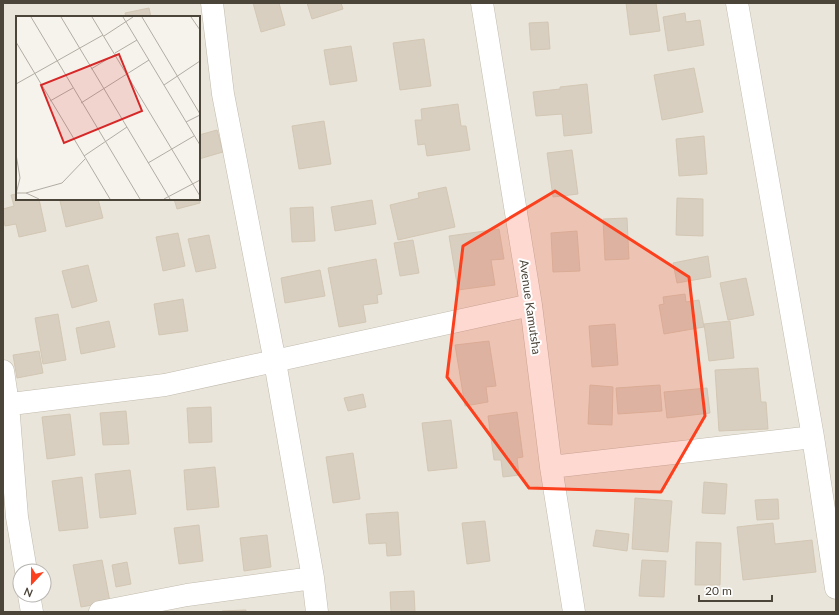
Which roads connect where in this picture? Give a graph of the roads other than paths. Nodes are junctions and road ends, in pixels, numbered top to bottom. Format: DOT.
graph roads {
  1 [pos="212,3"];
  2 [pos="482,3"];
  3 [pos="737,3"];
  4 [pos="531,306"];
  5 [pos="275,362"];
  6 [pos="3,371"];
  7 [pos="5,404"];
  8 [pos="813,438"];
  9 [pos="551,467"];
  10 [pos="25,563"];
  11 [pos="313,578"];
  12 [pos="836,588"];
  13 [pos="100,612"];
  14 [pos="317,612"];
  15 [pos="574,612"];
  1 -- 5 [label="street"];
  2 -- 4 [label="street, Avenue Kamutsha"];
  3 -- 8 [label="street"];
  4 -- 5 [label="street"];
  4 -- 9 [label="street, Avenue Kamutsha"];
  5 -- 7 [label="street"];
  5 -- 11 [label="street"];
  6 -- 7 [label="street"];
  7 -- 10 [label="street"];
  8 -- 9 [label="street"];
  8 -- 12 [label="street"];
  9 -- 15 [label="street, Avenue Kamutsha"];
  11 -- 13 [label="street"];
  11 -- 14 [label="street"];
}
